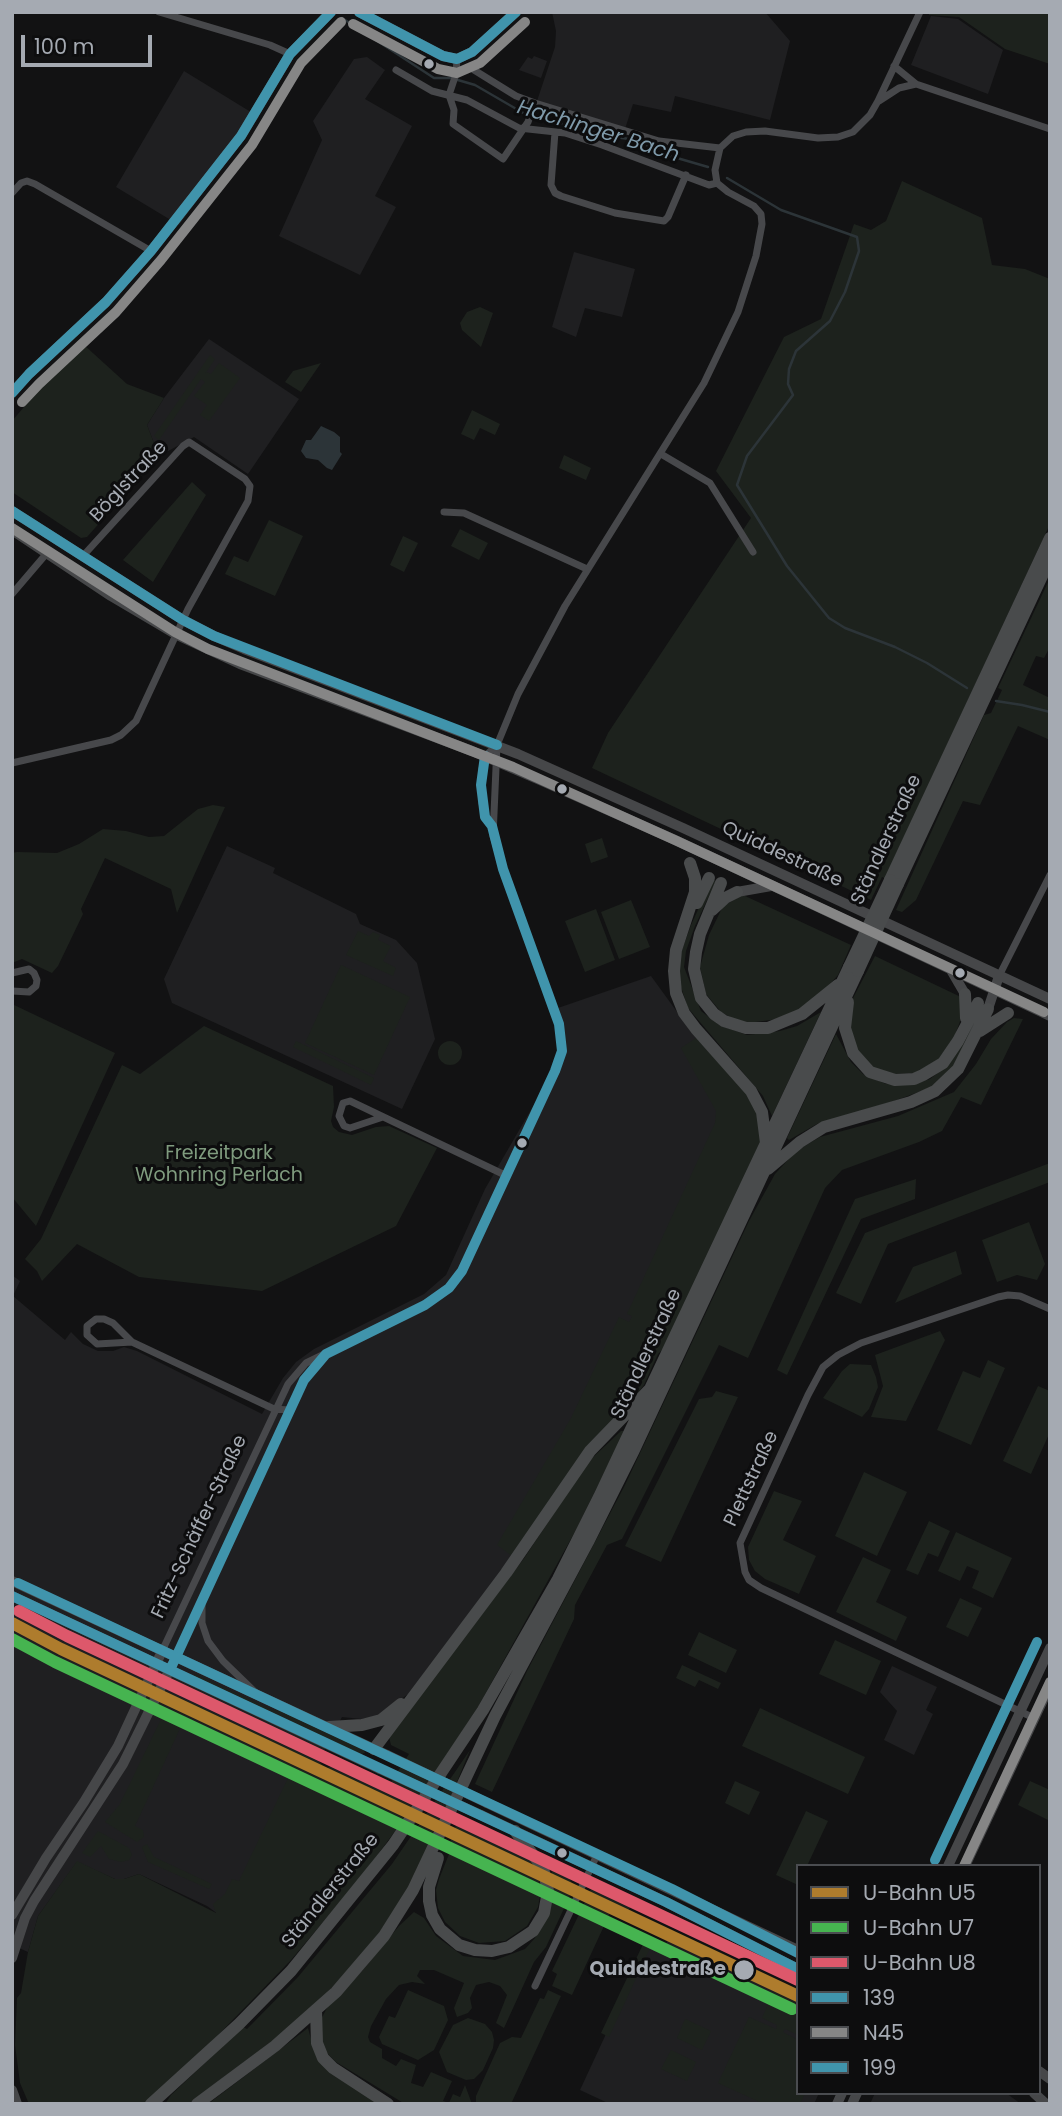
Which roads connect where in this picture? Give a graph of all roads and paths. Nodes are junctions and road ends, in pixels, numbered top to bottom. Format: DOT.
graph roads {
  1 [pos="159,12"];
  2 [pos="331,12"];
  3 [pos="359,12"];
  4 [pos="516,12"];
  5 [pos="920,12"];
  6 [pos="290,54"];
  7 [pos="457,59"];
  8 [pos="894,66"];
  9 [pos="396,70"];
  10 [pos="474,70"];
  11 [pos="916,84"];
  12 [pos="449,96"];
  13 [pos="878,101"];
  14 [pos="534,107"];
  15 [pos="526,125"];
  16 [pos="1050,129"];
  17 [pos="555,132"];
  18 [pos="720,148"];
  19 [pos="686,175"];
  20 [pos="717,183"];
  21 [pos="12,193"];
  22 [pos="151,251"];
  23 [pos="12,393"];
  24 [pos="661,453"];
  25 [pos="12,511"];
  26 [pos="444,512"];
  27 [pos="12,530"];
  28 [pos="1050,538"];
  29 [pos="753,552"];
  30 [pos="47,553"];
  31 [pos="82,557"];
  32 [pos="1050,559"];
  33 [pos="587,569"];
  34 [pos="12,593"];
  35 [pos="183,620"];
  36 [pos="177,635"];
  37 [pos="497,745"];
  38 [pos="485,756"];
  39 [pos="498,762"];
  40 [pos="12,763"];
  41 [pos="492,826"];
  42 [pos="673,839"];
  43 [pos="730,850"];
  44 [pos="690,863"];
  45 [pos="723,863"];
  46 [pos="1050,875"];
  47 [pos="715,881"];
  48 [pos="894,882"];
  49 [pos="771,886"];
  50 [pos="737,892"];
  51 [pos="709,912"];
  52 [pos="686,925"];
  53 [pos="951,969"];
  54 [pos="12,973"];
  55 [pos="999,976"];
  56 [pos="847,982"];
  57 [pos="991,988"];
  58 [pos="12,990"];
  59 [pos="965,994"];
  60 [pos="1050,999"];
  61 [pos="983,1006"];
  62 [pos="1027,1006"];
  63 [pos="1008,1013"];
  64 [pos="1050,1016"];
  65 [pos="965,1026"];
  66 [pos="977,1034"];
  67 [pos="383,1117"];
  68 [pos="766,1147"];
  69 [pos="763,1174"];
  70 [pos="507,1176"];
  71 [pos="1050,1308"];
  72 [pos="132,1342"];
  73 [pos="326,1354"];
  74 [pos="653,1388"];
  75 [pos="274,1409"];
  76 [pos="289,1410"];
  77 [pos="12,1581"];
  78 [pos="12,1596"];
  79 [pos="202,1603"];
  80 [pos="1050,1648"];
  81 [pos="163,1649"];
  82 [pos="177,1656"];
  83 [pos="156,1664"];
  84 [pos="170,1670"];
  85 [pos="1050,1685"];
  86 [pos="420,1688"];
  87 [pos="256,1692"];
  88 [pos="1020,1712"];
  89 [pos="1034,1718"];
  90 [pos="329,1727"];
  91 [pos="374,1749"];
  92 [pos="377,1767"];
  93 [pos="457,1788"];
  94 [pos="449,1801"];
  95 [pos="447,1819"];
  96 [pos="515,1831"];
  97 [pos="597,1855"];
  98 [pos="949,1864"];
  99 [pos="966,1864"];
  100 [pos="591,1867"];
  101 [pos="16,1904"];
  102 [pos="12,1915"];
  103 [pos="796,1949"];
  104 [pos="12,1958"];
  105 [pos="796,1968"];
  106 [pos="535,1986"];
  107 [pos="316,2010"];
  108 [pos="12,2090"];
  109 [pos="17,2104"];
  110 [pos="152,2104"];
  111 [pos="197,2104"];
  112 [pos="388,2104"];
  1 -- 6 [label="street"];
  2 -- 6 [label="main road"];
  3 -- 7 [label="main road"];
  4 -- 7 [label="main road"];
  5 -- 8 [label="street"];
  6 -- 22 [label="main road"];
  7 -- 12 [label="street"];
  8 -- 11 [label="street"];
  8 -- 13 [label="street"];
  9 -- 12 [label="street"];
  10 -- 14 [label="street"];
  11 -- 13 [label="street"];
  11 -- 16 [label="street"];
  12 -- 15 [label="street"];
  12 -- 15 [label="street"];
  13 -- 18 [label="street"];
  14 -- 15 [label="street"];
  14 -- 18 [label="street"];
  15 -- 17 [label="street"];
  17 -- 19 [label="street"];
  17 -- 19 [label="street"];
  18 -- 20 [label="street"];
  19 -- 20 [label="street"];
  20 -- 24 [label="street"];
  21 -- 22 [label="street"];
  22 -- 23 [label="main road"];
  24 -- 29 [label="street"];
  24 -- 33 [label="street"];
  25 -- 31 [label="main road, Quiddestraße"];
  26 -- 33 [label="street"];
  27 -- 30 [label="main road, Quiddestraße"];
  28 -- 48 [label="highway, Ständlerstraße"];
  30 -- 34 [label="street"];
  30 -- 36 [label="main road, Quiddestraße"];
  31 -- 35 [label="main road, Quiddestraße"];
  31 -- 35 [label="street, Böglstraße"];
  32 -- 48 [label="highway, Ständlerstraße"];
  33 -- 37 [label="street"];
  35 -- 36 [label="street"];
  35 -- 37 [label="main road, Quiddestraße"];
  36 -- 38 [label="main road, Quiddestraße"];
  36 -- 40 [label="street"];
  37 -- 38 [label="street"];
  37 -- 39 [label="street"];
  37 -- 43 [label="main road, Quiddestraße"];
  38 -- 39 [label="main road, Quiddestraße"];
  38 -- 41 [label="street"];
  39 -- 41 [label="street"];
  39 -- 42 [label="main road, Quiddestraße"];
  41 -- 70 [label="street, Fritz-Schäffer-Straße"];
  42 -- 44 [label="main road"];
  42 -- 45 [label="main road, Quiddestraße"];
  43 -- 45 [label="main road"];
  43 -- 55 [label="main road, Quiddestraße"];
  44 -- 52 [label="highway"];
  45 -- 47 [label="main road"];
  45 -- 49 [label="main road, Quiddestraße"];
  46 -- 55 [label="street"];
  47 -- 51 [label="highway"];
  47 -- 52 [label="highway"];
  48 -- 56 [label="highway, Ständlerstraße, bridge"];
  49 -- 50 [label="main road"];
  49 -- 53 [label="main road, Quiddestraße"];
  50 -- 51 [label="highway"];
  51 -- 56 [label="highway"];
  52 -- 68 [label="highway"];
  53 -- 57 [label="main road, Quiddestraße"];
  53 -- 59 [label="main road"];
  54 -- 58 [label="street"];
  55 -- 57 [label="main road"];
  55 -- 60 [label="main road, Quiddestraße"];
  56 -- 65 [label="highway"];
  56 -- 68 [label="highway, Ständlerstraße"];
  56 -- 69 [label="highway, Ständlerstraße"];
  57 -- 61 [label="main road"];
  57 -- 62 [label="main road, Quiddestraße"];
  59 -- 65 [label="highway"];
  61 -- 65 [label="highway"];
  61 -- 66 [label="highway"];
  62 -- 63 [label="main road"];
  62 -- 64 [label="main road, Quiddestraße"];
  63 -- 66 [label="highway"];
  66 -- 69 [label="highway"];
  67 -- 67 [label="street"];
  67 -- 70 [label="street"];
  68 -- 74 [label="highway, Ständlerstraße"];
  69 -- 95 [label="highway, Ständlerstraße"];
  70 -- 73 [label="street, Fritz-Schäffer-Straße"];
  71 -- 88 [label="street, Plettstraße"];
  72 -- 72 [label="street"];
  72 -- 75 [label="street"];
  73 -- 75 [label="street, Fritz-Schäffer-Straße"];
  73 -- 76 [label="street, Fritz-Schäffer-Straße"];
  74 -- 86 [label="highway"];
  74 -- 110 [label="highway, Ständlerstraße"];
  75 -- 76 [label="street"];
  75 -- 81 [label="street, Fritz-Schäffer-Straße"];
  76 -- 79 [label="street, Fritz-Schäffer-Straße"];
  77 -- 81 [label="main road"];
  78 -- 83 [label="main road"];
  79 -- 82 [label="street, Fritz-Schäffer-Straße"];
  79 -- 87 [label="street"];
  80 -- 88 [label="main road"];
  81 -- 82 [label="main road"];
  81 -- 83 [label="main road, Fritz-Schäffer-Straße"];
  82 -- 84 [label="main road, Fritz-Schäffer-Straße"];
  82 -- 87 [label="main road"];
  83 -- 84 [label="main road"];
  83 -- 101 [label="main road, Fritz-Schäffer-Straße"];
  84 -- 92 [label="main road"];
  84 -- 104 [label="main road, Fritz-Schäffer-Straße"];
  85 -- 89 [label="main road"];
  86 -- 90 [label="highway"];
  86 -- 91 [label="highway"];
  87 -- 90 [label="main road"];
  88 -- 89 [label="street, Plettstraße"];
  88 -- 98 [label="main road"];
  89 -- 99 [label="main road"];
  90 -- 91 [label="main road"];
  91 -- 92 [label="main road"];
  91 -- 93 [label="main road, bridge"];
  92 -- 94 [label="main road, bridge"];
  93 -- 94 [label="main road, bridge"];
  93 -- 97 [label="main road, bridge"];
  94 -- 96 [label="main road, bridge"];
  95 -- 96 [label="highway"];
  95 -- 107 [label="highway, Ständlerstraße"];
  96 -- 100 [label="main road"];
  97 -- 100 [label="street"];
  97 -- 103 [label="main road"];
  100 -- 105 [label="main road"];
  100 -- 106 [label="street"];
  101 -- 102 [label="main road, Fritz-Schäffer-Straße"];
  107 -- 111 [label="highway, Ständlerstraße"];
  107 -- 112 [label="highway"];
  108 -- 109 [label="main road"];
}
